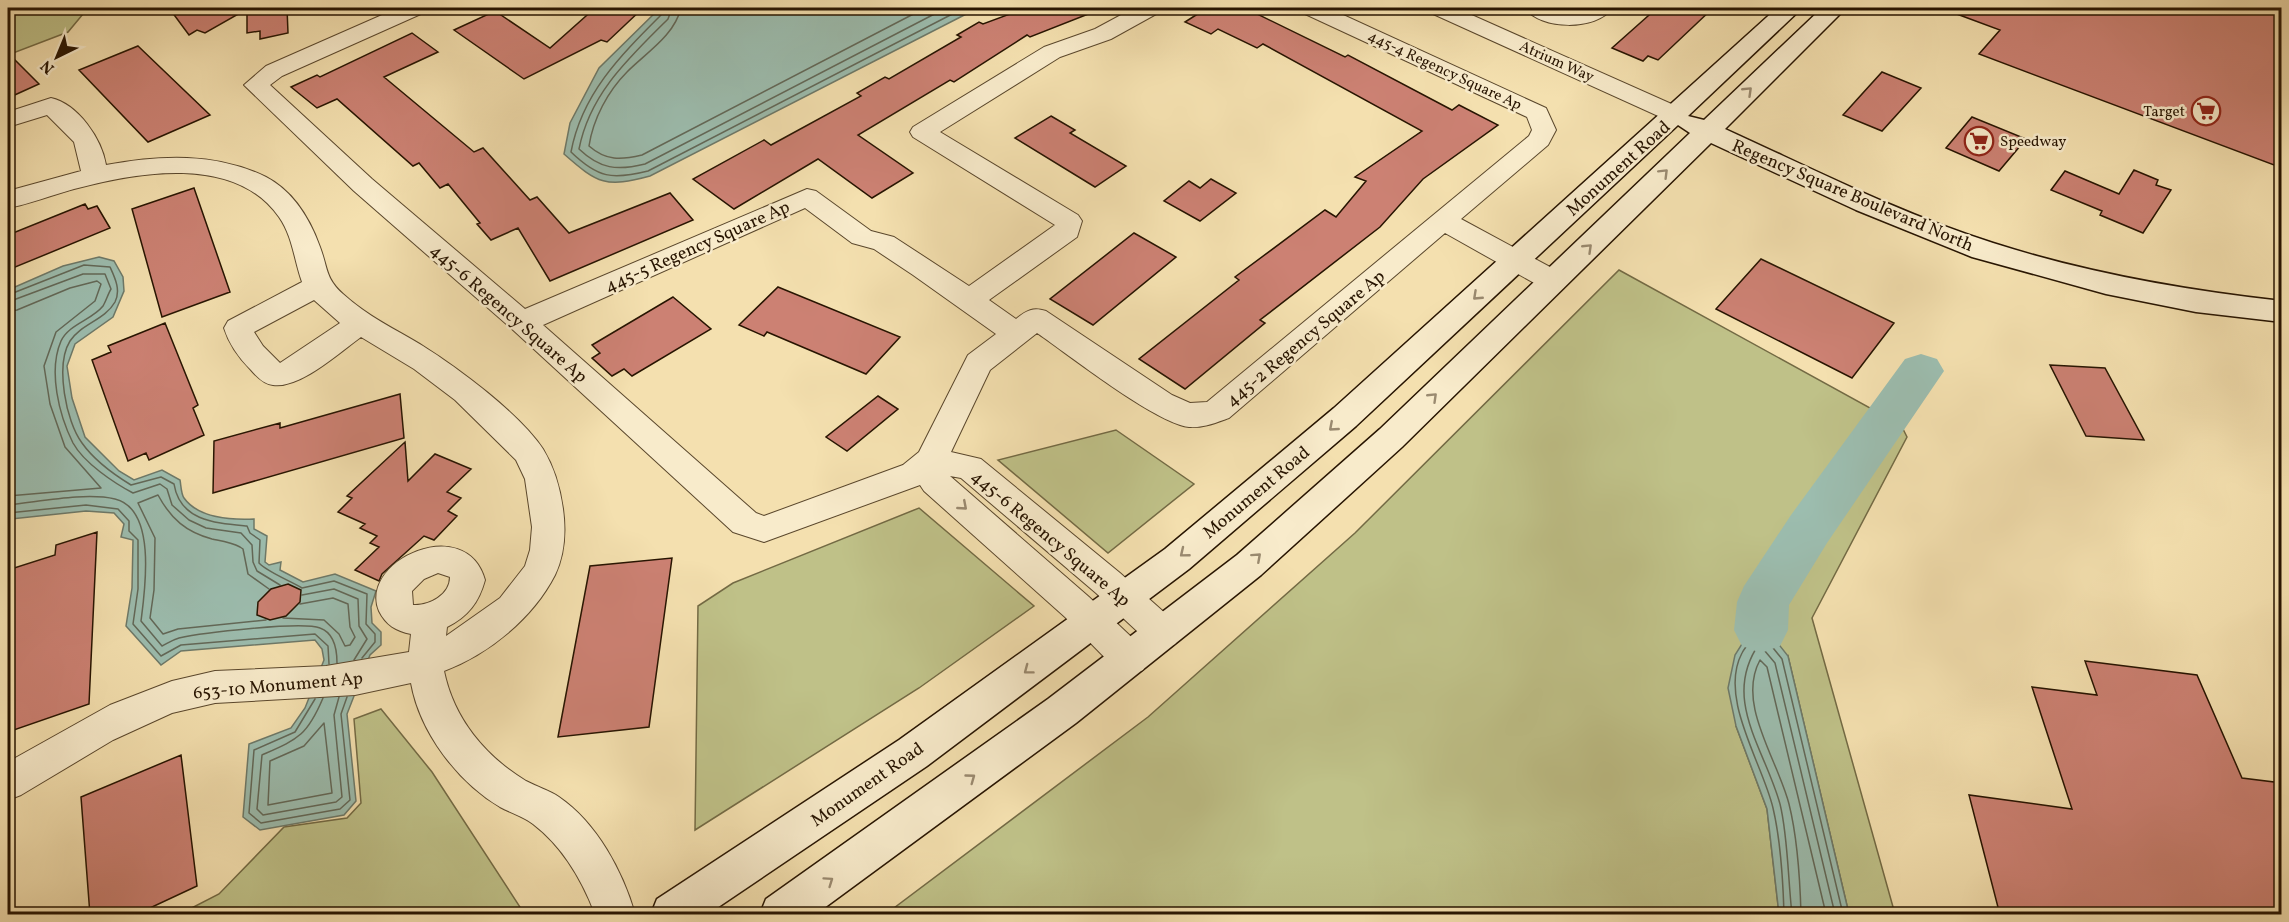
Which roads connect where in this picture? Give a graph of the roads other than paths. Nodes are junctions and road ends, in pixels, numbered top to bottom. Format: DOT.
graph roads {
  1 [pos="415,8"];
  2 [pos="1150,8"];
  3 [pos="1311,8"];
  4 [pos="1439,8"];
  5 [pos="1536,8"];
  6 [pos="1601,8"];
  7 [pos="1790,8"];
  8 [pos="1835,8"];
  9 [pos="1676,115"];
  10 [pos="8,120"];
  11 [pos="1706,132"];
  12 [pos="94,174"];
  13 [pos="8,200"];
  14 [pos="1445,222"];
  15 [pos="1516,260"];
  16 [pos="1553,281"];
  17 [pos="317,286"];
  18 [pos="968,301"];
  19 [pos="2282,312"];
  20 [pos="522,322"];
  21 [pos="358,325"];
  22 [pos="1026,325"];
  23 [pos="931,460"];
  24 [pos="1032,520"];
  25 [pos="1004,542"];
  26 [pos="1124,599"];
  27 [pos="431,618"];
  28 [pos="1093,622"];
  29 [pos="1162,633"];
  30 [pos="1130,659"];
  31 [pos="425,664"];
  32 [pos="8,782"];
  33 [pos="615,915"];
  34 [pos="672,915"];
  35 [pos="780,915"];
  1 -- 20 [label="street, 445-6 Regency Square Ap"];
  2 -- 18 [label="street"];
  3 -- 14 [label="street, 445-4 Regency Square Ap"];
  4 -- 9 [label="street, Atrium Way"];
  5 -- 6 [label="street"];
  7 -- 9 [label="main road, Monument Road"];
  11 -- 8 [label="main road, Monument Road, one-way"];
  9 -- 11 [label="main road, Regency Square Boulevard North"];
  9 -- 15 [label="main road, Monument Road"];
  10 -- 12 [label="street"];
  16 -- 11 [label="main road, Monument Road, one-way"];
  11 -- 19 [label="main road, Regency Square Boulevard North"];
  12 -- 13 [label="street"];
  12 -- 17 [label="street"];
  14 -- 15 [label="street"];
  14 -- 22 [label="street, 445-2 Regency Square Ap"];
  15 -- 16 [label="street"];
  15 -- 26 [label="main road, Monument Road, one-way"];
  29 -- 16 [label="main road, Monument Road, one-way"];
  17 -- 21 [label="street, 653-10 Monument Ap"];
  17 -- 21 [label="street"];
  18 -- 20 [label="street, 445-5 Regency Square Ap"];
  18 -- 22 [label="street, 445-5 Regency Square Ap"];
  20 -- 23 [label="street, 445-6 Regency Square Ap"];
  21 -- 31 [label="street, 653-10 Monument Ap"];
  22 -- 23 [label="street"];
  23 -- 24 [label="street, 445-6 Regency Square Ap"];
  23 -- 25 [label="street, 445-6 Regency Square Ap, one-way"];
  24 -- 25 [label="street"];
  24 -- 26 [label="street, 445-6 Regency Square Ap"];
  25 -- 28 [label="street, 445-6 Regency Square Ap"];
  26 -- 28 [label="main road, Monument Road"];
  26 -- 29 [label="street, 445-6 Regency Square Ap"];
  27 -- 31 [label="street"];
  28 -- 30 [label="street, 445-6 Regency Square Ap"];
  28 -- 34 [label="main road, Monument Road, one-way"];
  29 -- 30 [label="main road, Monument Road"];
  35 -- 30 [label="main road, Monument Road, one-way"];
  31 -- 32 [label="street, 653-10 Monument Ap"];
  31 -- 33 [label="street"];
}
